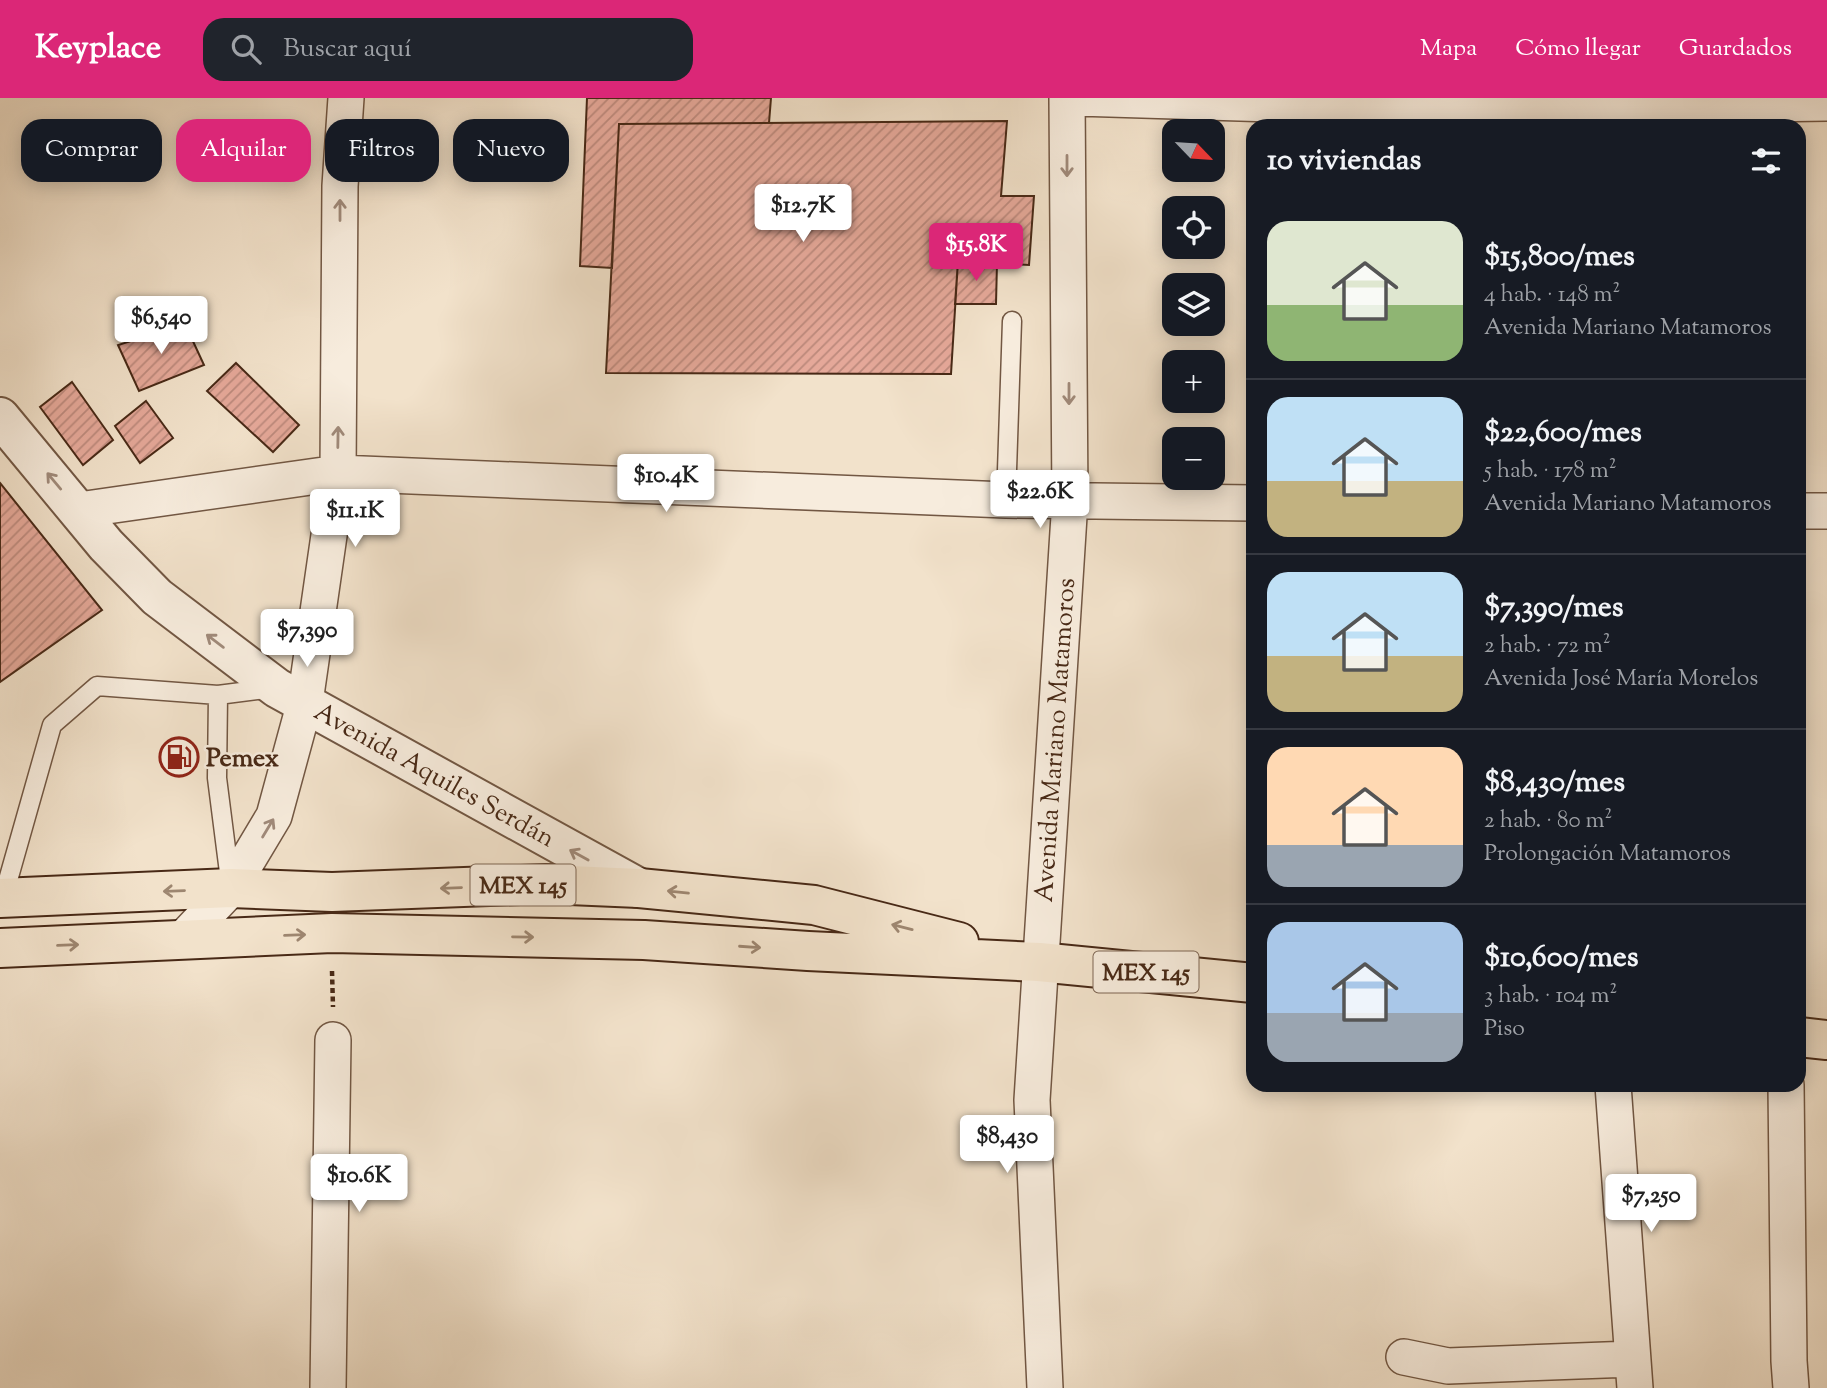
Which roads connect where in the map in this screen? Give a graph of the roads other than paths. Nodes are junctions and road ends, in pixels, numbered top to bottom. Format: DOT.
graph roads {
  1 [pos="346,98"];
  2 [pos="1067,98"];
  3 [pos="1077,98"];
  4 [pos="1804,107"];
  5 [pos="1012,321"];
  6 [pos="0,417"];
  7 [pos="338,473"];
  8 [pos="1006,500"];
  9 [pos="1070,500"];
  10 [pos="1246,503"];
  11 [pos="79,510"];
  12 [pos="1806,511"];
  13 [pos="1827,511"];
  14 [pos="218,695"];
  15 [pos="291,695"];
  16 [pos="231,888"];
  17 [pos="639,888"];
  18 [pos="2,898"];
  19 [pos="182,940"];
  20 [pos="0,948"];
  21 [pos="1040,962"];
  22 [pos="1246,982"];
  23 [pos="1806,1038"];
  24 [pos="333,1040"];
  25 [pos="1827,1040"];
  26 [pos="1613,1092"];
  27 [pos="1786,1092"];
  28 [pos="1404,1357"];
  29 [pos="1634,1373"];
  30 [pos="328,1388"];
  31 [pos="1045,1388"];
  32 [pos="1791,1388"];
  7 -- 1 [label="street, one-way"];
  2 -- 9 [label="street, Avenida Mariano Matamoros, one-way"];
  3 -- 4 [label="street"];
  5 -- 8 [label="lane"];
  11 -- 6 [label="street, Avenida Aquiles Serdán, one-way"];
  7 -- 8 [label="street"];
  7 -- 11 [label="street"];
  7 -- 15 [label="street"];
  8 -- 9 [label="street"];
  9 -- 10 [label="street"];
  9 -- 21 [label="street, Avenida Mariano Matamoros"];
  15 -- 11 [label="street, Avenida Aquiles Serdán, one-way"];
  12 -- 13 [label="street"];
  14 -- 15 [label="lane"];
  14 -- 16 [label="lane"];
  14 -- 18 [label="lane"];
  16 -- 15 [label="street, one-way"];
  17 -- 15 [label="street, Avenida Aquiles Serdán, one-way"];
  17 -- 16 [label="main road, MEX 145, one-way"];
  16 -- 18 [label="main road, MEX 145, one-way"];
  16 -- 19 [label="street"];
  21 -- 17 [label="main road, MEX 145, one-way"];
  20 -- 19 [label="main road, MEX 145, one-way"];
  19 -- 21 [label="main road, MEX 145, one-way"];
  21 -- 22 [label="main road, MEX 145"];
  21 -- 31 [label="street, Avenida Mariano Matamoros"];
  23 -- 25 [label="main road"];
  24 -- 30 [label="street"];
  26 -- 29 [label="street"];
  27 -- 32 [label="street"];
  28 -- 29 [label="street"];
}
